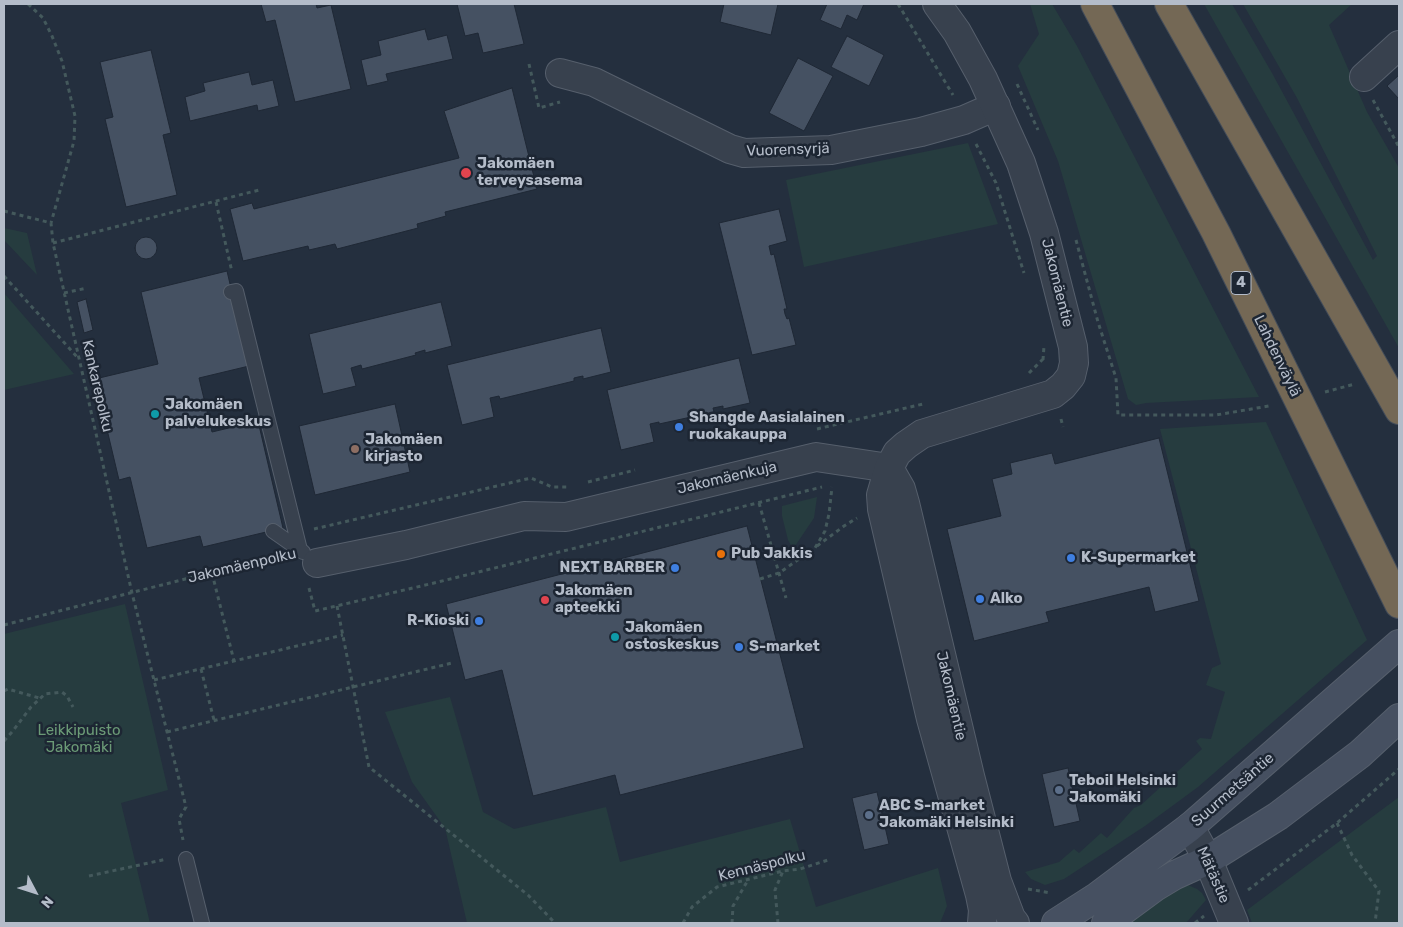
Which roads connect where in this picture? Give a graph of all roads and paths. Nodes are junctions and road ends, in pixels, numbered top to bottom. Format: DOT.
graph roads {
  1 [pos="28,4"];
  2 [pos="898,4"];
  3 [pos="937,4"];
  4 [pos="1095,4"];
  5 [pos="1169,4"];
  6 [pos="1399,44"];
  7 [pos="560,74"];
  8 [pos="1364,77"];
  9 [pos="996,106"];
  10 [pos="964,120"];
  11 [pos="1399,147"];
  12 [pos="259,190"];
  13 [pos="216,202"];
  14 [pos="4,210"];
  15 [pos="51,222"];
  16 [pos="53,244"];
  17 [pos="4,276"];
  18 [pos="1026,278"];
  19 [pos="87,288"];
  20 [pos="234,291"];
  21 [pos="64,293"];
  22 [pos="1098,322"];
  23 [pos="79,360"];
  24 [pos="1043,360"];
  25 [pos="1021,377"];
  26 [pos="1355,383"];
  27 [pos="1321,392"];
  28 [pos="924,403"];
  29 [pos="1269,406"];
  30 [pos="1399,410"];
  31 [pos="813,430"];
  32 [pos="644,468"];
  33 [pos="889,468"];
  34 [pos="582,483"];
  35 [pos="574,485"];
  36 [pos="832,486"];
  37 [pos="838,487"];
  38 [pos="759,503"];
  39 [pos="862,516"];
  40 [pos="566,517"];
  41 [pos="273,531"];
  42 [pos="296,533"];
  43 [pos="815,548"];
  44 [pos="308,557"];
  45 [pos="212,573"];
  46 [pos="779,573"];
  47 [pos="760,579"];
  48 [pos="132,593"];
  49 [pos="786,598"];
  50 [pos="1399,604"];
  51 [pos="337,606"];
  52 [pos="315,611"];
  53 [pos="4,624"];
  54 [pos="343,635"];
  55 [pos="1399,644"];
  56 [pos="234,661"];
  57 [pos="452,663"];
  58 [pos="202,669"];
  59 [pos="154,680"];
  60 [pos="353,686"];
  61 [pos="4,691"];
  62 [pos="39,698"];
  63 [pos="73,707"];
  64 [pos="1399,718"];
  65 [pos="214,720"];
  66 [pos="167,732"];
  67 [pos="4,741"];
  68 [pos="1399,769"];
  69 [pos="1337,823"];
  70 [pos="1190,827"];
  71 [pos="186,859"];
  72 [pos="831,859"];
  73 [pos="1208,860"];
  74 [pos="784,871"];
  75 [pos="89,876"];
  76 [pos="748,879"];
  77 [pos="1027,888"];
  78 [pos="1058,891"];
  79 [pos="1230,913"];
  80 [pos="202,923"];
  81 [pos="555,923"];
  82 [pos="683,923"];
  83 [pos="732,923"];
  84 [pos="778,923"];
  85 [pos="982,923"];
  86 [pos="1015,923"];
  87 [pos="1056,923"];
  88 [pos="1106,923"];
  89 [pos="1194,923"];
  90 [pos="1375,923"];
  1 -- 15 [label="path"];
  2 -- 10 [label="path"];
  3 -- 9 [label="street, Jakomäentie"];
  4 -- 50 [label="highway, Lahdenväylä / 4"];
  5 -- 30 [label="highway"];
  6 -- 8 [label="street"];
  7 -- 10 [label="street, Vuorensyrjä"];
  8 -- 11 [label="path"];
  9 -- 10 [label="street, Vuorensyrjä"];
  9 -- 33 [label="street, Jakomäentie"];
  10 -- 18 [label="path"];
  12 -- 13 [label="path"];
  13 -- 16 [label="path"];
  13 -- 20 [label="path"];
  14 -- 15 [label="path"];
  15 -- 16 [label="path, Kankarepolku"];
  16 -- 21 [label="path, Kankarepolku"];
  17 -- 23 [label="path"];
  19 -- 21 [label="path"];
  20 -- 42 [label="lane"];
  21 -- 23 [label="path, Kankarepolku"];
  22 -- 29 [label="path"];
  23 -- 48 [label="path, Kankarepolku"];
  24 -- 25 [label="path"];
  26 -- 27 [label="path"];
  28 -- 31 [label="path"];
  32 -- 34 [label="path"];
  33 -- 40 [label="street, Jakomäenkuja"];
  33 -- 85 [label="street, Jakomäentie"];
  33 -- 86 [label="street, Jakomäentie"];
  35 -- 42 [label="path"];
  36 -- 37 [label="path"];
  36 -- 38 [label="path"];
  36 -- 43 [label="path"];
  38 -- 46 [label="path"];
  38 -- 51 [label="path"];
  39 -- 43 [label="path"];
  40 -- 44 [label="street, Jakomäenpolku"];
  41 -- 44 [label="lane"];
  42 -- 44 [label="lane"];
  43 -- 46 [label="path"];
  44 -- 45 [label="path, Jakomäenpolku"];
  45 -- 48 [label="path, Jakomäenpolku"];
  45 -- 56 [label="path"];
  46 -- 47 [label="path"];
  46 -- 49 [label="path"];
  48 -- 53 [label="path, Jakomäenpolku"];
  48 -- 59 [label="path, Kankarepolku"];
  51 -- 52 [label="path"];
  51 -- 54 [label="path"];
  54 -- 56 [label="path"];
  54 -- 60 [label="path"];
  55 -- 70 [label="main road, Suurmetsäntie"];
  56 -- 58 [label="path"];
  57 -- 60 [label="path"];
  58 -- 59 [label="path"];
  58 -- 65 [label="path"];
  59 -- 66 [label="path, Kankarepolku"];
  60 -- 65 [label="path"];
  60 -- 81 [label="path"];
  61 -- 62 [label="path"];
  62 -- 63 [label="path"];
  62 -- 67 [label="path"];
  64 -- 73 [label="main road"];
  65 -- 66 [label="path"];
  66 -- 71 [label="path, Kankarepolku"];
  68 -- 69 [label="path"];
  69 -- 79 [label="path"];
  69 -- 90 [label="path"];
  70 -- 73 [label="street, Mätästie"];
  70 -- 87 [label="main road, Suurmetsäntie"];
  71 -- 75 [label="path"];
  71 -- 80 [label="lane"];
  72 -- 74 [label="path, Kennäspolku"];
  73 -- 79 [label="street, Mätästie"];
  73 -- 88 [label="main road"];
  74 -- 76 [label="path, Kennäspolku"];
  74 -- 84 [label="path"];
  76 -- 82 [label="path, Kennäspolku"];
  76 -- 83 [label="path"];
  77 -- 78 [label="path"];
  79 -- 89 [label="path"];
}
